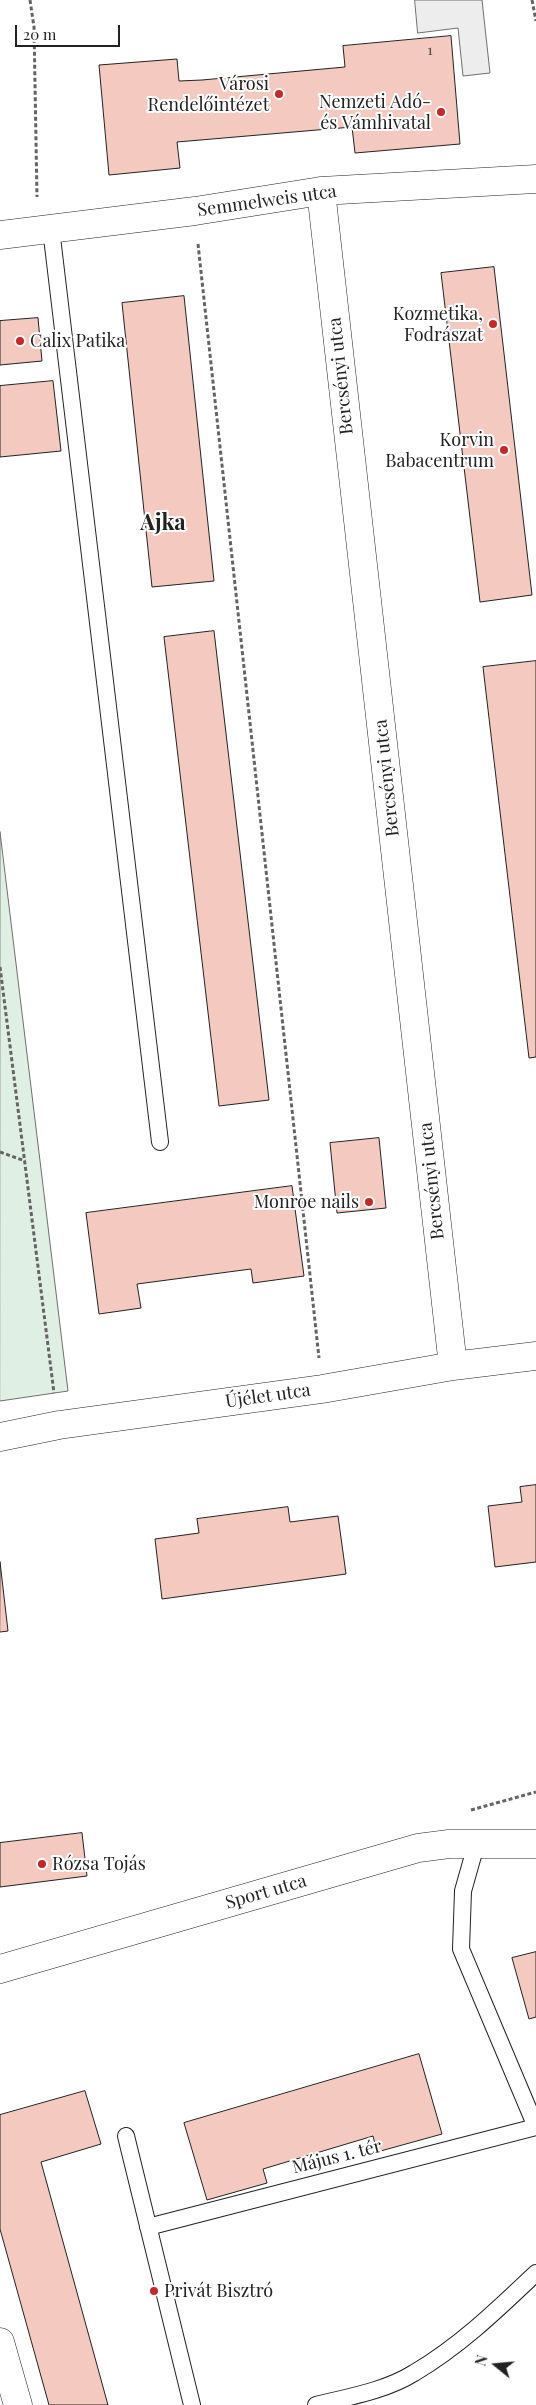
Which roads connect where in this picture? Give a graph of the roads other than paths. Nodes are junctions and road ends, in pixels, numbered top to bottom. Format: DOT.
graph roads {
  1 [pos="536,179"];
  2 [pos="321,190"];
  3 [pos="45,230"];
  4 [pos="0,235"];
  5 [pos="160,1142"];
  6 [pos="536,1356"];
  7 [pos="453,1366"];
  8 [pos="0,1437"];
  9 [pos="536,1844"];
  10 [pos="476,1845"];
  11 [pos="0,1969"];
  12 [pos="536,2127"];
  13 [pos="126,2136"];
  14 [pos="148,2227"];
  15 [pos="536,2272"];
  16 [pos="0,2342"];
  17 [pos="18,2405"];
  18 [pos="192,2405"];
  19 [pos="316,2405"];
  1 -- 2 [label="street, Semmelweis utca"];
  2 -- 3 [label="street, Semmelweis utca"];
  2 -- 7 [label="street, Bercsényi utca"];
  3 -- 4 [label="street, Semmelweis utca"];
  3 -- 5 [label="lane"];
  6 -- 7 [label="street, Újélet utca"];
  7 -- 8 [label="street, Újélet utca"];
  9 -- 10 [label="street, Sport utca"];
  10 -- 11 [label="street, Sport utca"];
  10 -- 12 [label="lane, Május 1. tér"];
  12 -- 14 [label="lane, Május 1. tér"];
  13 -- 14 [label="lane"];
  14 -- 18 [label="lane"];
  15 -- 19 [label="lane"];
  16 -- 17 [label="street"];
}
